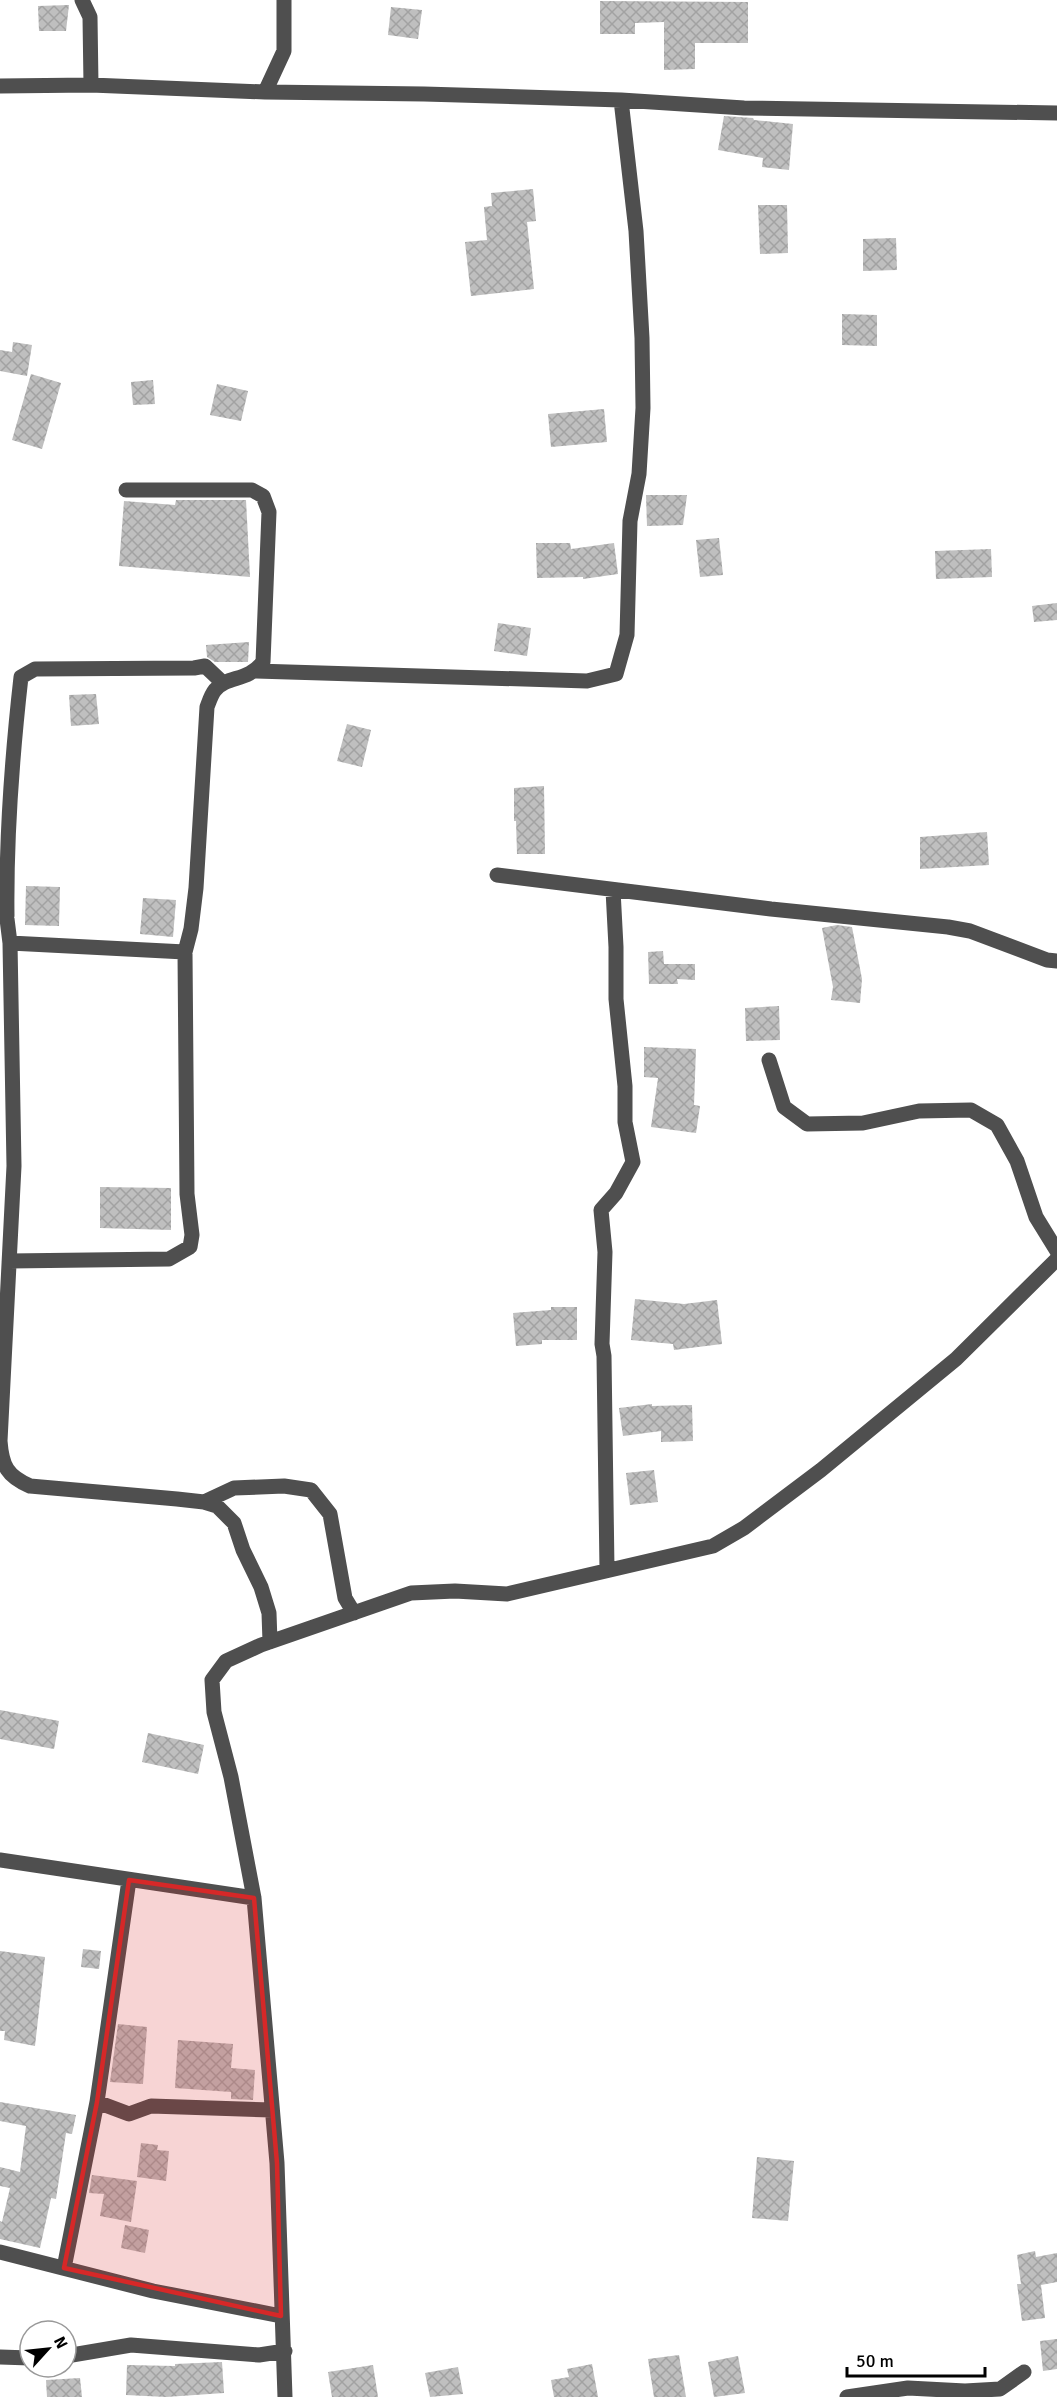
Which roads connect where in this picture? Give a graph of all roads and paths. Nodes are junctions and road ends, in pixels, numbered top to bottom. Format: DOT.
graph roads {
  1 [pos="82,0"];
  2 [pos="284,0"];
  3 [pos="91,85"];
  4 [pos="0,86"];
  5 [pos="265,92"];
  6 [pos="621,100"];
  7 [pos="1057,113"];
  8 [pos="126,490"];
  9 [pos="256,670"];
  10 [pos="223,683"];
  11 [pos="497,875"];
  12 [pos="613,890"];
  13 [pos="4,912"];
  14 [pos="10,944"];
  15 [pos="185,952"];
  16 [pos="1057,961"];
  17 [pos="769,1059"];
  18 [pos="1057,1251"];
  19 [pos="1057,1259"];
  20 [pos="9,1261"];
  21 [pos="3,1323"];
  22 [pos="204,1502"];
  23 [pos="608,1570"];
  24 [pos="354,1613"];
  25 [pos="270,1642"];
  26 [pos="0,1860"];
  27 [pos="129,1880"];
  28 [pos="254,1898"];
  29 [pos="97,2102"];
  30 [pos="272,2110"];
  31 [pos="0,2252"];
  32 [pos="64,2268"];
  33 [pos="280,2316"];
  34 [pos="285,2351"];
  35 [pos="78,2354"];
  36 [pos="0,2357"];
  37 [pos="18,2358"];
  38 [pos="1024,2372"];
  39 [pos="285,2397"];
  40 [pos="847,2397"];
  1 -- 3 [label="street"];
  2 -- 5 [label="street"];
  3 -- 4 [label="street"];
  3 -- 5 [label="street"];
  5 -- 6 [label="street"];
  6 -- 7 [label="street"];
  6 -- 9 [label="street"];
  8 -- 9 [label="street"];
  9 -- 10 [label="street"];
  10 -- 13 [label="street"];
  10 -- 15 [label="street"];
  11 -- 12 [label="street"];
  12 -- 16 [label="street"];
  12 -- 23 [label="street"];
  13 -- 14 [label="street"];
  14 -- 15 [label="street"];
  14 -- 20 [label="street"];
  15 -- 20 [label="street"];
  17 -- 18 [label="street"];
  19 -- 23 [label="street"];
  20 -- 21 [label="street"];
  21 -- 22 [label="street"];
  22 -- 24 [label="street"];
  22 -- 25 [label="street"];
  23 -- 24 [label="street"];
  24 -- 25 [label="street"];
  25 -- 28 [label="street"];
  26 -- 27 [label="street"];
  27 -- 28 [label="street"];
  27 -- 29 [label="street"];
  28 -- 30 [label="street"];
  29 -- 30 [label="street"];
  29 -- 32 [label="street"];
  30 -- 33 [label="street"];
  31 -- 32 [label="street"];
  32 -- 33 [label="street"];
  33 -- 34 [label="street"];
  34 -- 35 [label="street"];
  34 -- 39 [label="street"];
  36 -- 37 [label="street"];
  38 -- 40 [label="street"];
}
